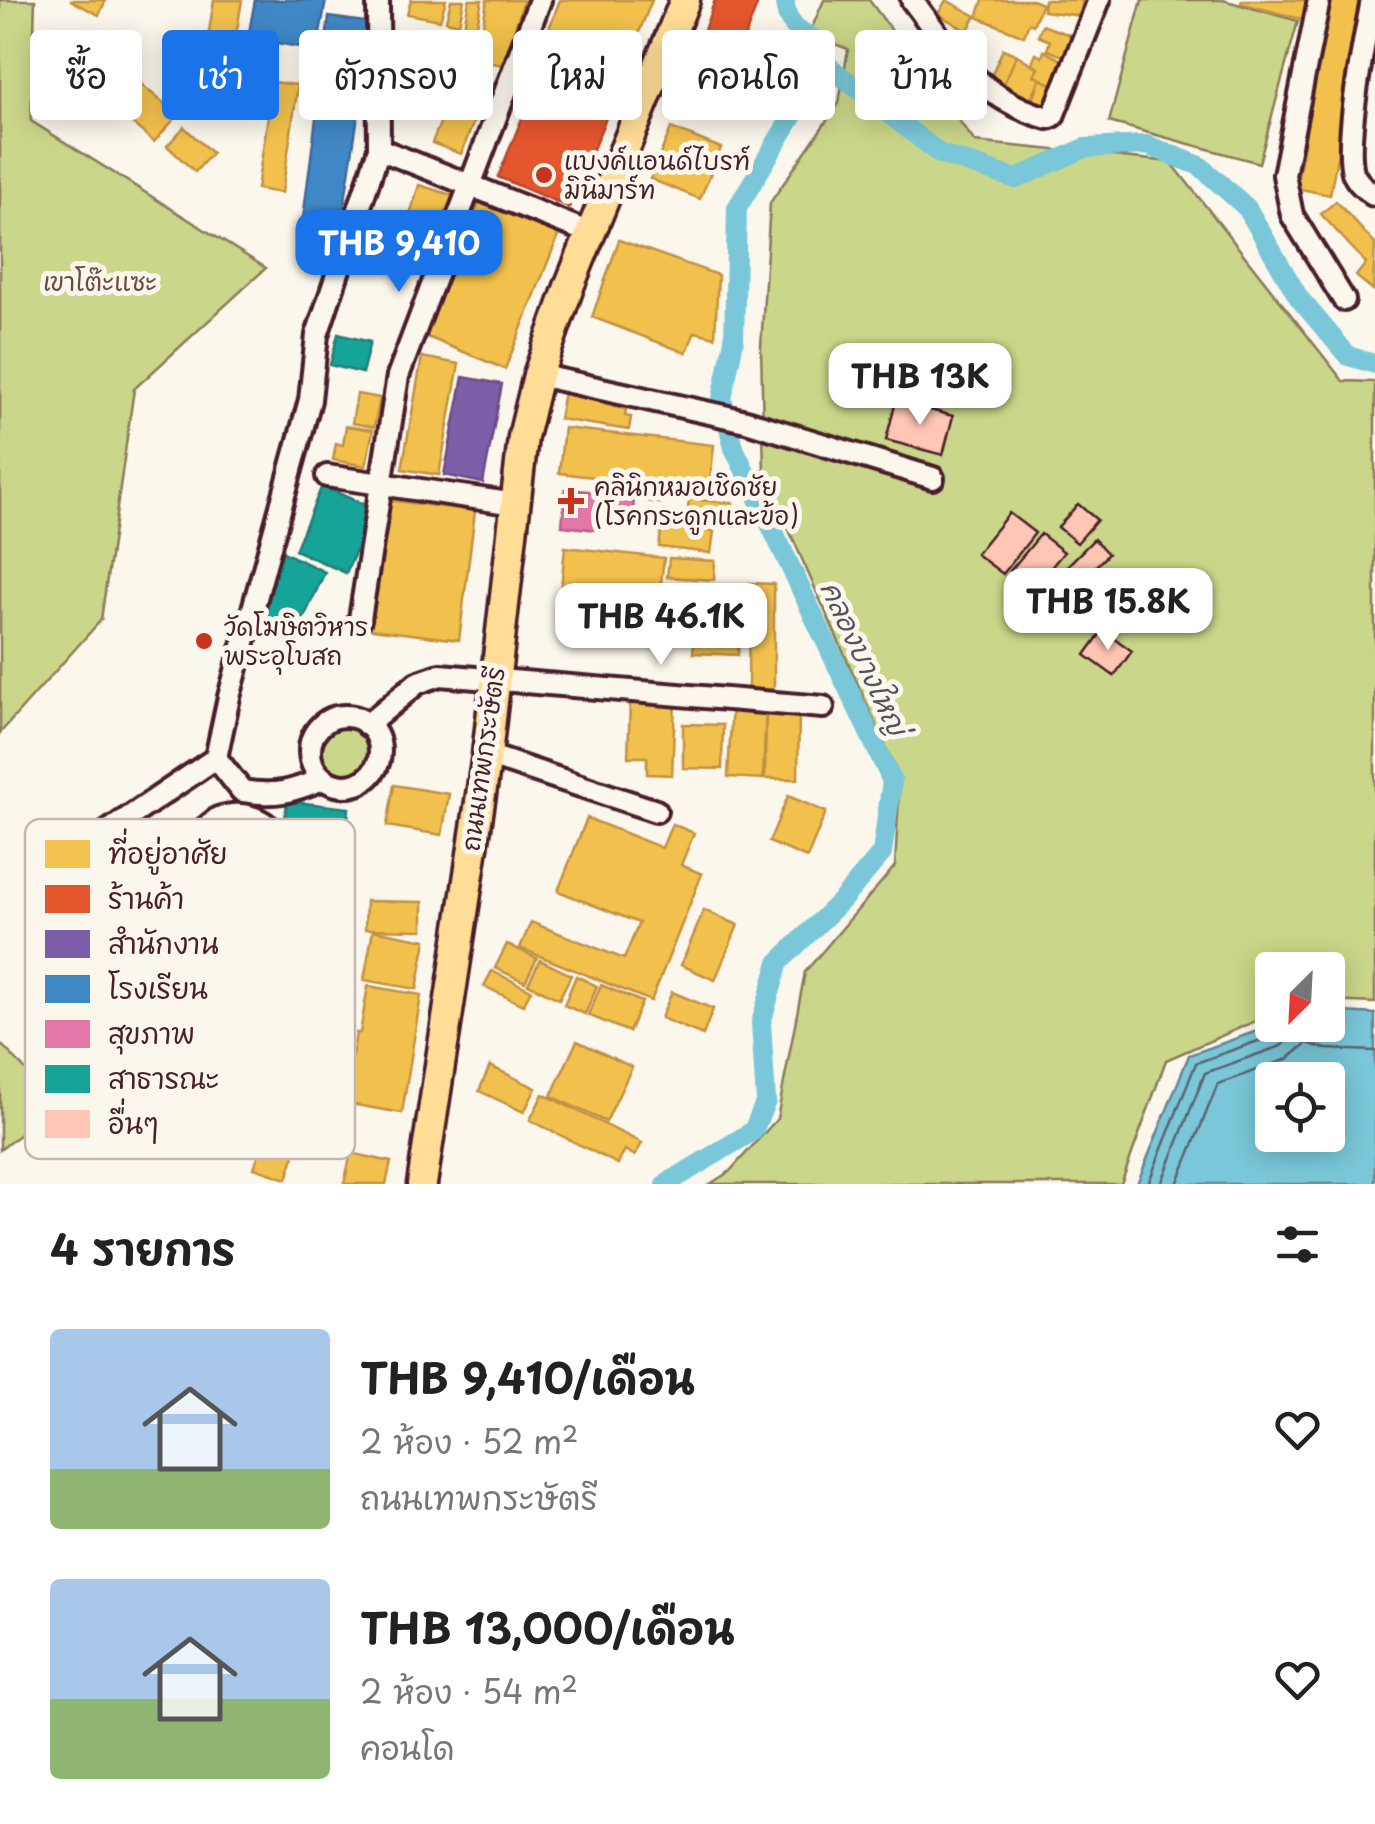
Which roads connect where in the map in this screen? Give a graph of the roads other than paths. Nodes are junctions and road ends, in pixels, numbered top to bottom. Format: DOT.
graph roads {
  1 [pos="378,0"];
  2 [pos="540,0"];
  3 [pos="685,0"];
  4 [pos="912,0"];
  5 [pos="1099,0"];
  6 [pos="1318,0"];
  7 [pos="1372,0"];
  8 [pos="379,149"];
  9 [pos="468,187"];
  10 [pos="1373,195"];
  11 [pos="590,234"];
  12 [pos="1344,300"];
  13 [pos="538,375"];
  14 [pos="327,476"];
  15 [pos="934,478"];
  16 [pos="382,484"];
  17 [pos="516,504"];
  18 [pos="360,619"];
  19 [pos="496,679"];
  20 [pos="823,707"];
  21 [pos="367,725"];
  22 [pos="487,755"];
  23 [pos="216,758"];
  24 [pos="324,778"];
  25 [pos="656,811"];
  26 [pos="126,819"];
  27 [pos="217,819"];
  28 [pos="259,819"];
  29 [pos="429,1126"];
  30 [pos="414,1184"];
  31 [pos="422,1184"];
  1 -- 8 [label="street"];
  2 -- 9 [label="street"];
  3 -- 11 [label="main road, ถนนเทพกระษัตรี"];
  4 -- 5 [label="street"];
  6 -- 12 [label="street"];
  7 -- 10 [label="street"];
  8 -- 9 [label="street"];
  8 -- 23 [label="street"];
  9 -- 11 [label="street"];
  9 -- 16 [label="street"];
  11 -- 13 [label="main road, ถนนเทพกระษัตรี"];
  13 -- 15 [label="street"];
  13 -- 17 [label="main road, ถนนเทพกระษัตรี"];
  14 -- 16 [label="street"];
  16 -- 17 [label="street"];
  16 -- 18 [label="street"];
  17 -- 19 [label="main road, ถนนเทพกระษัตรี"];
  19 -- 20 [label="street"];
  19 -- 21 [label="street"];
  19 -- 22 [label="main road, ถนนเทพกระษัตรี"];
  21 -- 24 [label="street"];
  21 -- 24 [label="street"];
  22 -- 25 [label="street"];
  22 -- 29 [label="main road, ถนนเทพกระษัตรี"];
  23 -- 24 [label="street"];
  23 -- 26 [label="street"];
  27 -- 28 [label="street"];
  29 -- 30 [label="main road, ถนนเทพกระษัตรี"];
  29 -- 31 [label="main road, ถนนเทพกระษัตรี"];
}
